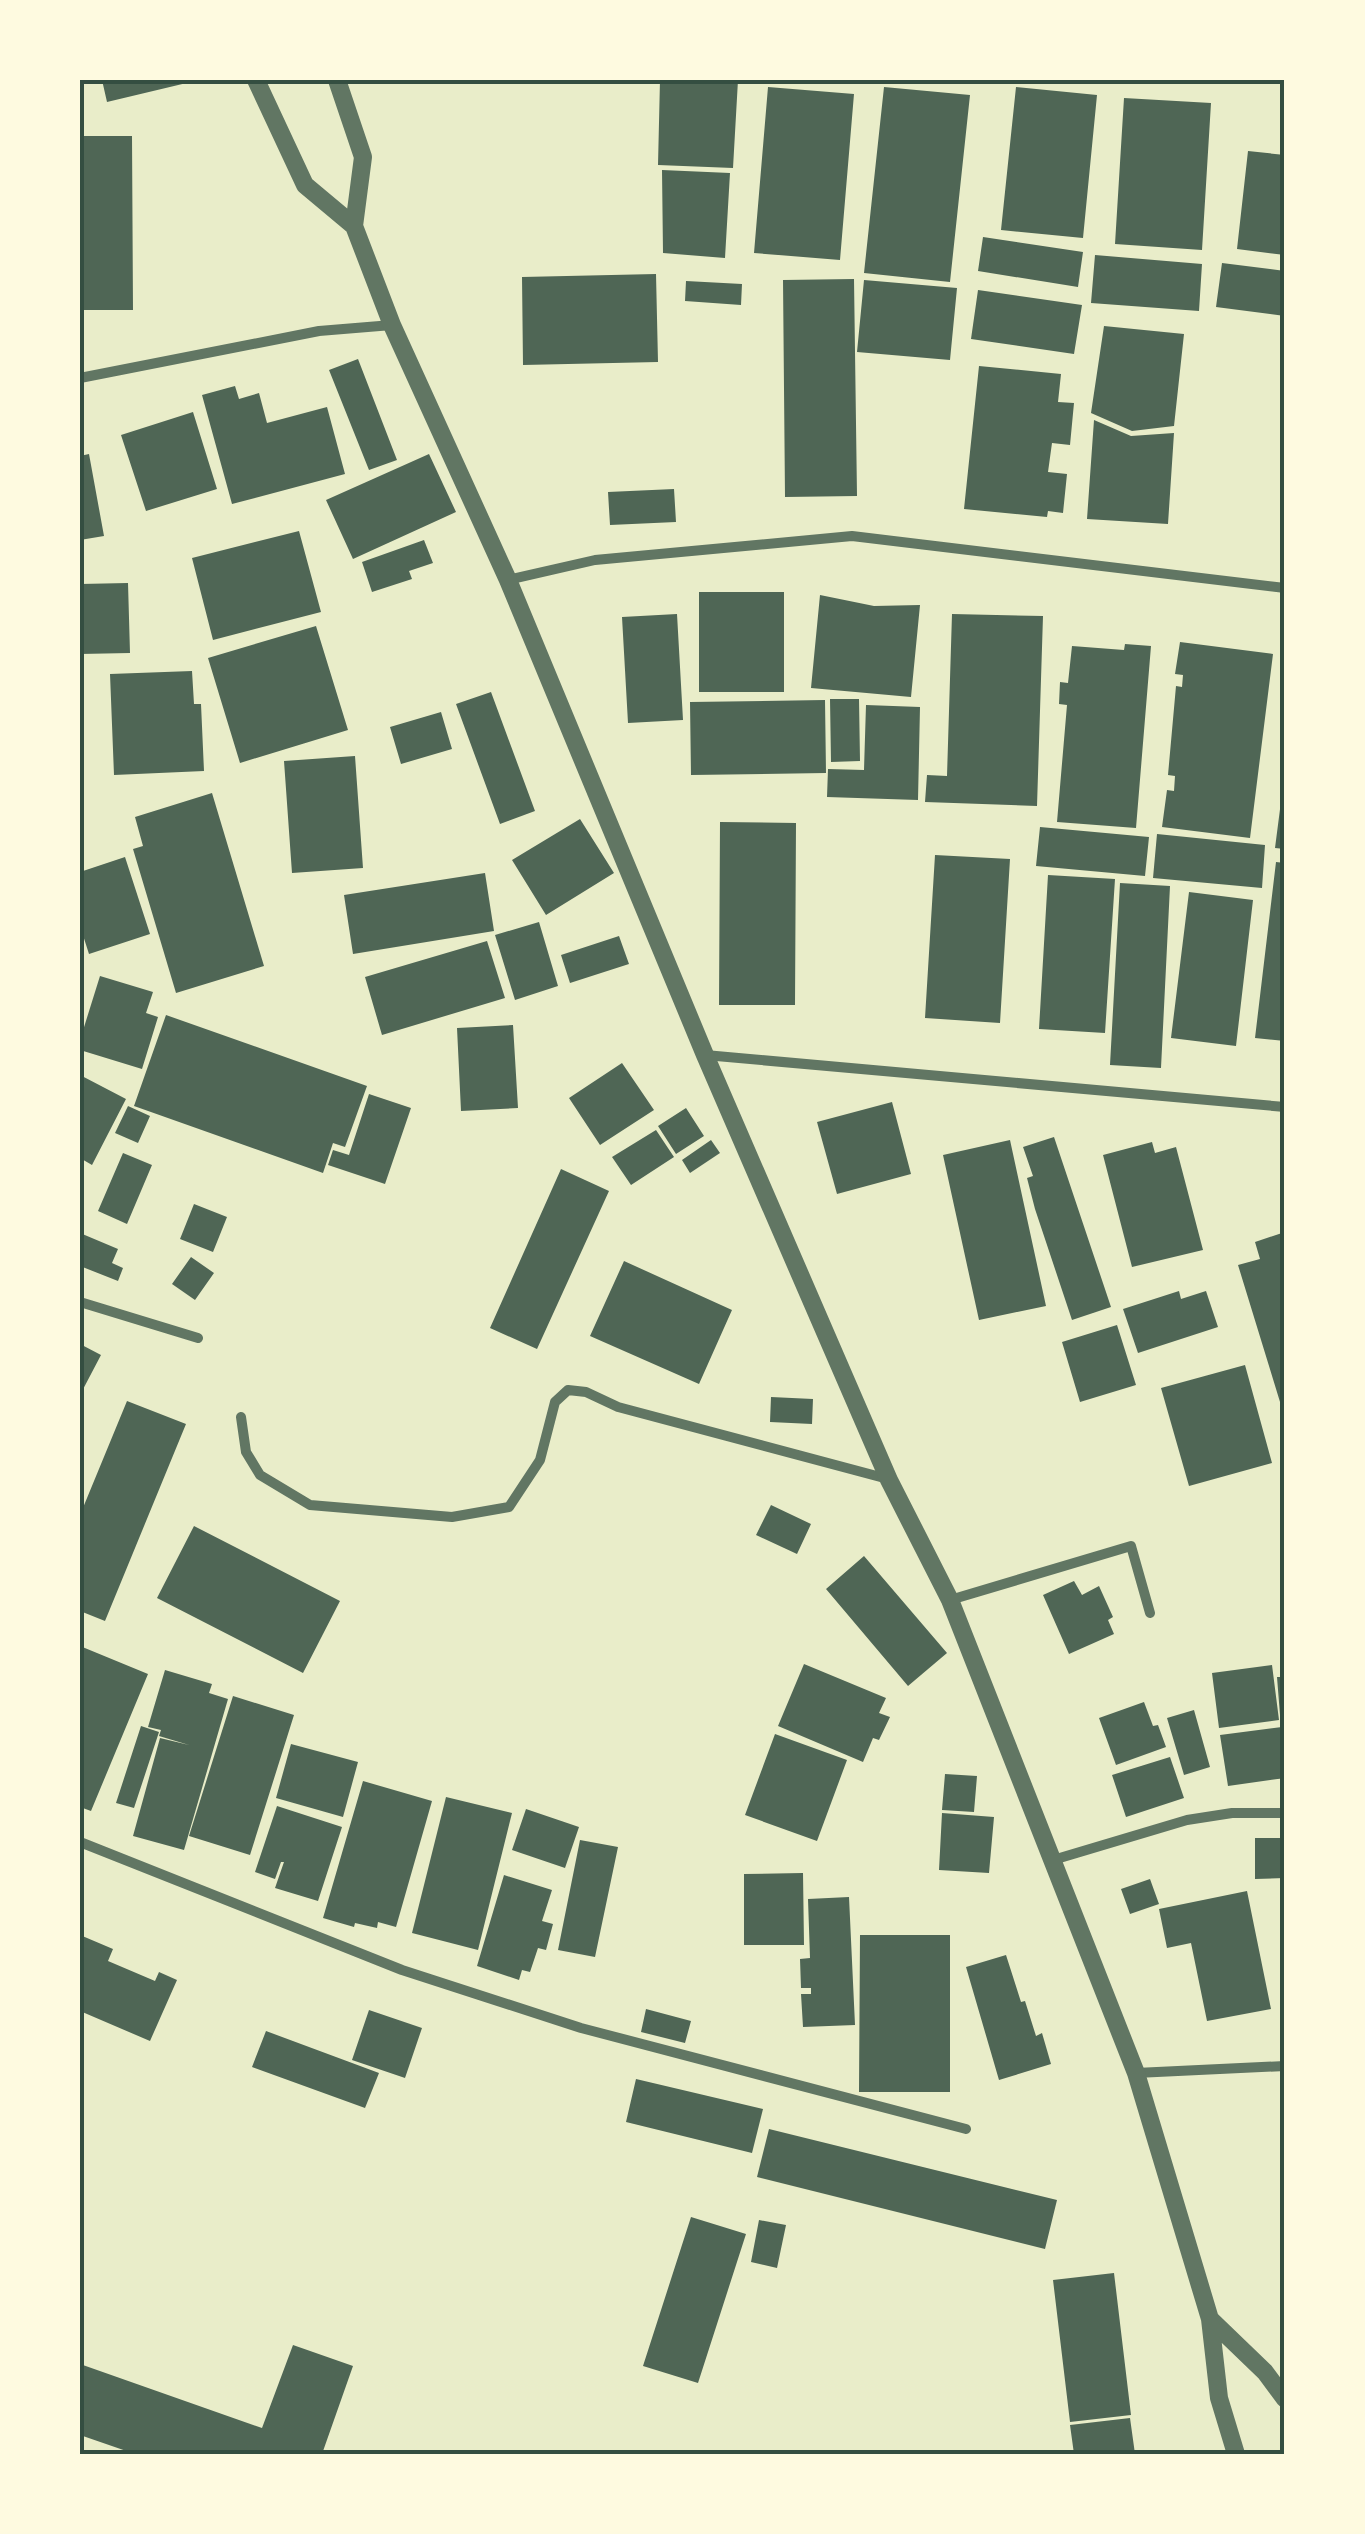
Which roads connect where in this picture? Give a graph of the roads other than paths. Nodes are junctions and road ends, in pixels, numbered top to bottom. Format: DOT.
graph roads {
  1 [pos="256,80"];
  2 [pos="338,80"];
  3 [pos="354,226"];
  4 [pos="392,325"];
  5 [pos="80,378"];
  6 [pos="508,580"];
  7 [pos="1285,588"];
  8 [pos="705,1055"];
  9 [pos="1285,1107"];
  10 [pos="80,1302"];
  11 [pos="198,1338"];
  12 [pos="241,1417"];
  13 [pos="889,1480"];
  14 [pos="950,1600"];
  15 [pos="1150,1613"];
  16 [pos="1285,1813"];
  17 [pos="80,1842"];
  18 [pos="1053,1860"];
  19 [pos="1285,2066"];
  20 [pos="1136,2072"];
  21 [pos="966,2129"];
  22 [pos="1210,2319"];
  23 [pos="1285,2399"];
  24 [pos="1236,2454"];
  1 -- 3 [label="street"];
  2 -- 3 [label="street"];
  3 -- 4 [label="street"];
  4 -- 5 [label="street"];
  4 -- 6 [label="street"];
  6 -- 7 [label="street"];
  6 -- 8 [label="street"];
  8 -- 9 [label="street"];
  8 -- 13 [label="street"];
  10 -- 11 [label="street"];
  12 -- 13 [label="street"];
  13 -- 14 [label="street"];
  14 -- 15 [label="street"];
  14 -- 18 [label="street"];
  16 -- 18 [label="street"];
  17 -- 21 [label="street"];
  18 -- 20 [label="street"];
  19 -- 20 [label="street"];
  20 -- 22 [label="street"];
  22 -- 23 [label="street"];
  22 -- 24 [label="street"];
}
